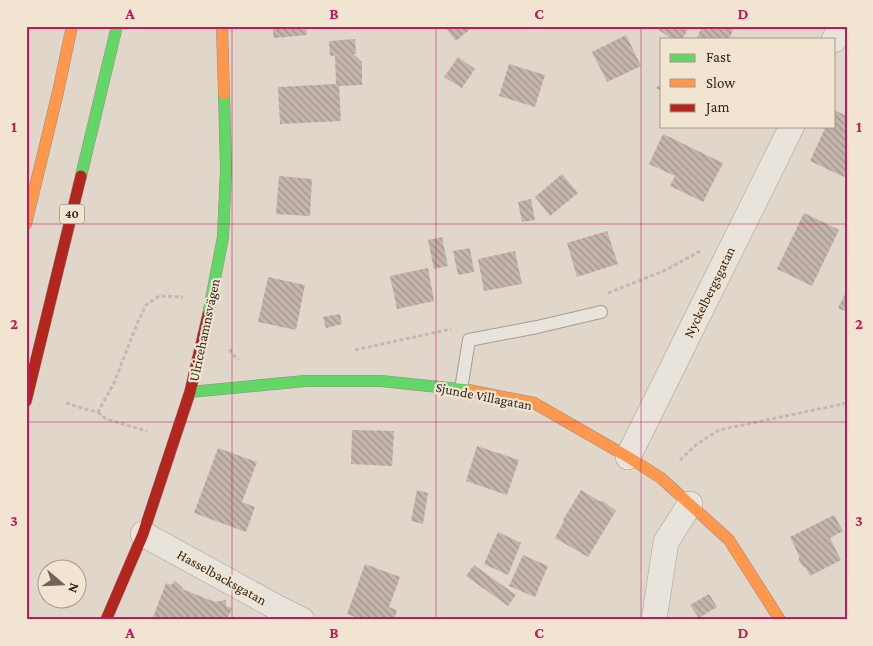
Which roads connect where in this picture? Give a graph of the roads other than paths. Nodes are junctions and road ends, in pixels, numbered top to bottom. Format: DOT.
graph roads {
  1 [pos="72,26"];
  2 [pos="117,26"];
  3 [pos="222,26"];
  4 [pos="841,26"];
  5 [pos="835,38"];
  6 [pos="791,128"];
  7 [pos="26,224"];
  8 [pos="601,312"];
  9 [pos="461,389"];
  10 [pos="190,392"];
  11 [pos="26,401"];
  12 [pos="628,457"];
  13 [pos="690,504"];
  14 [pos="142,534"];
  15 [pos="276,614"];
  16 [pos="106,620"];
  17 [pos="302,620"];
  18 [pos="654,620"];
  19 [pos="780,620"];
  1 -- 7 [label="main road"];
  2 -- 11 [label="main road, 40"];
  3 -- 10 [label="main road, Ulricehamnsvägen"];
  4 -- 5 [label="street"];
  6 -- 12 [label="street, Nyckelbergsgatan"];
  8 -- 9 [label="lane"];
  9 -- 10 [label="main road, Sjunde Villagatan"];
  9 -- 12 [label="main road, Sjunde Villagatan"];
  10 -- 14 [label="main road, Ulricehamnsvägen"];
  12 -- 13 [label="main road, Sjunde Villagatan"];
  13 -- 18 [label="street"];
  13 -- 19 [label="main road, Sjunde Villagatan"];
  14 -- 15 [label="street, Hasselbacksgatan"];
  14 -- 16 [label="main road, Ulricehamnsvägen"];
  15 -- 17 [label="street, Hasselbacksgatan"];
}
